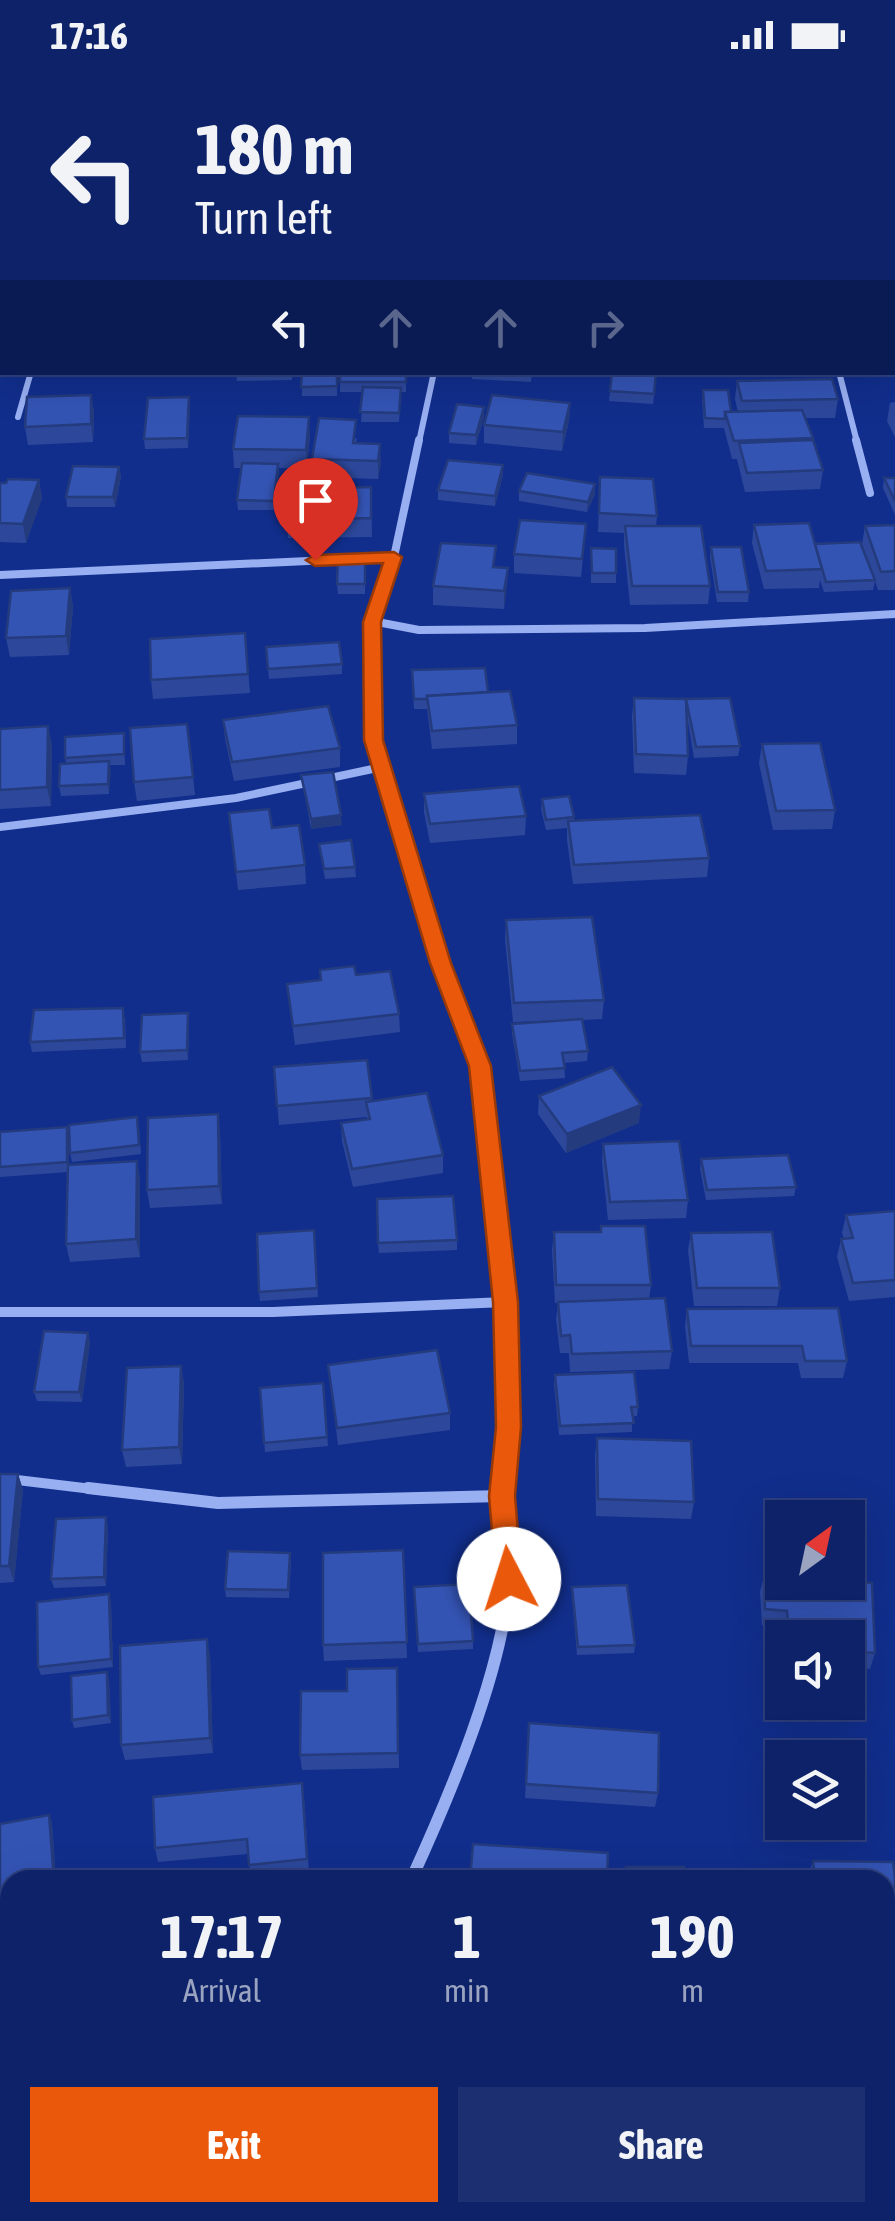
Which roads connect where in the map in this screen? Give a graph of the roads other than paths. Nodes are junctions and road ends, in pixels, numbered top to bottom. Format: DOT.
graph roads {
  1 [pos="30,375"];
  2 [pos="433,375"];
  3 [pos="840,375"];
  4 [pos="18,416"];
  5 [pos="870,493"];
  6 [pos="394,557"];
  7 [pos="0,574"];
  8 [pos="895,614"];
  9 [pos="372,622"];
  10 [pos="382,767"];
  11 [pos="0,826"];
  12 [pos="506,1302"];
  13 [pos="0,1312"];
  14 [pos="0,1478"];
  15 [pos="502,1496"];
  16 [pos="416,1870"];
  1 -- 4 [label="street"];
  2 -- 6 [label="street"];
  3 -- 5 [label="street"];
  6 -- 7 [label="street"];
  6 -- 9 [label="street"];
  8 -- 9 [label="street"];
  9 -- 10 [label="street"];
  10 -- 11 [label="street"];
  10 -- 12 [label="street"];
  12 -- 13 [label="street"];
  12 -- 15 [label="street"];
  14 -- 15 [label="street"];
  15 -- 16 [label="street"];
}
